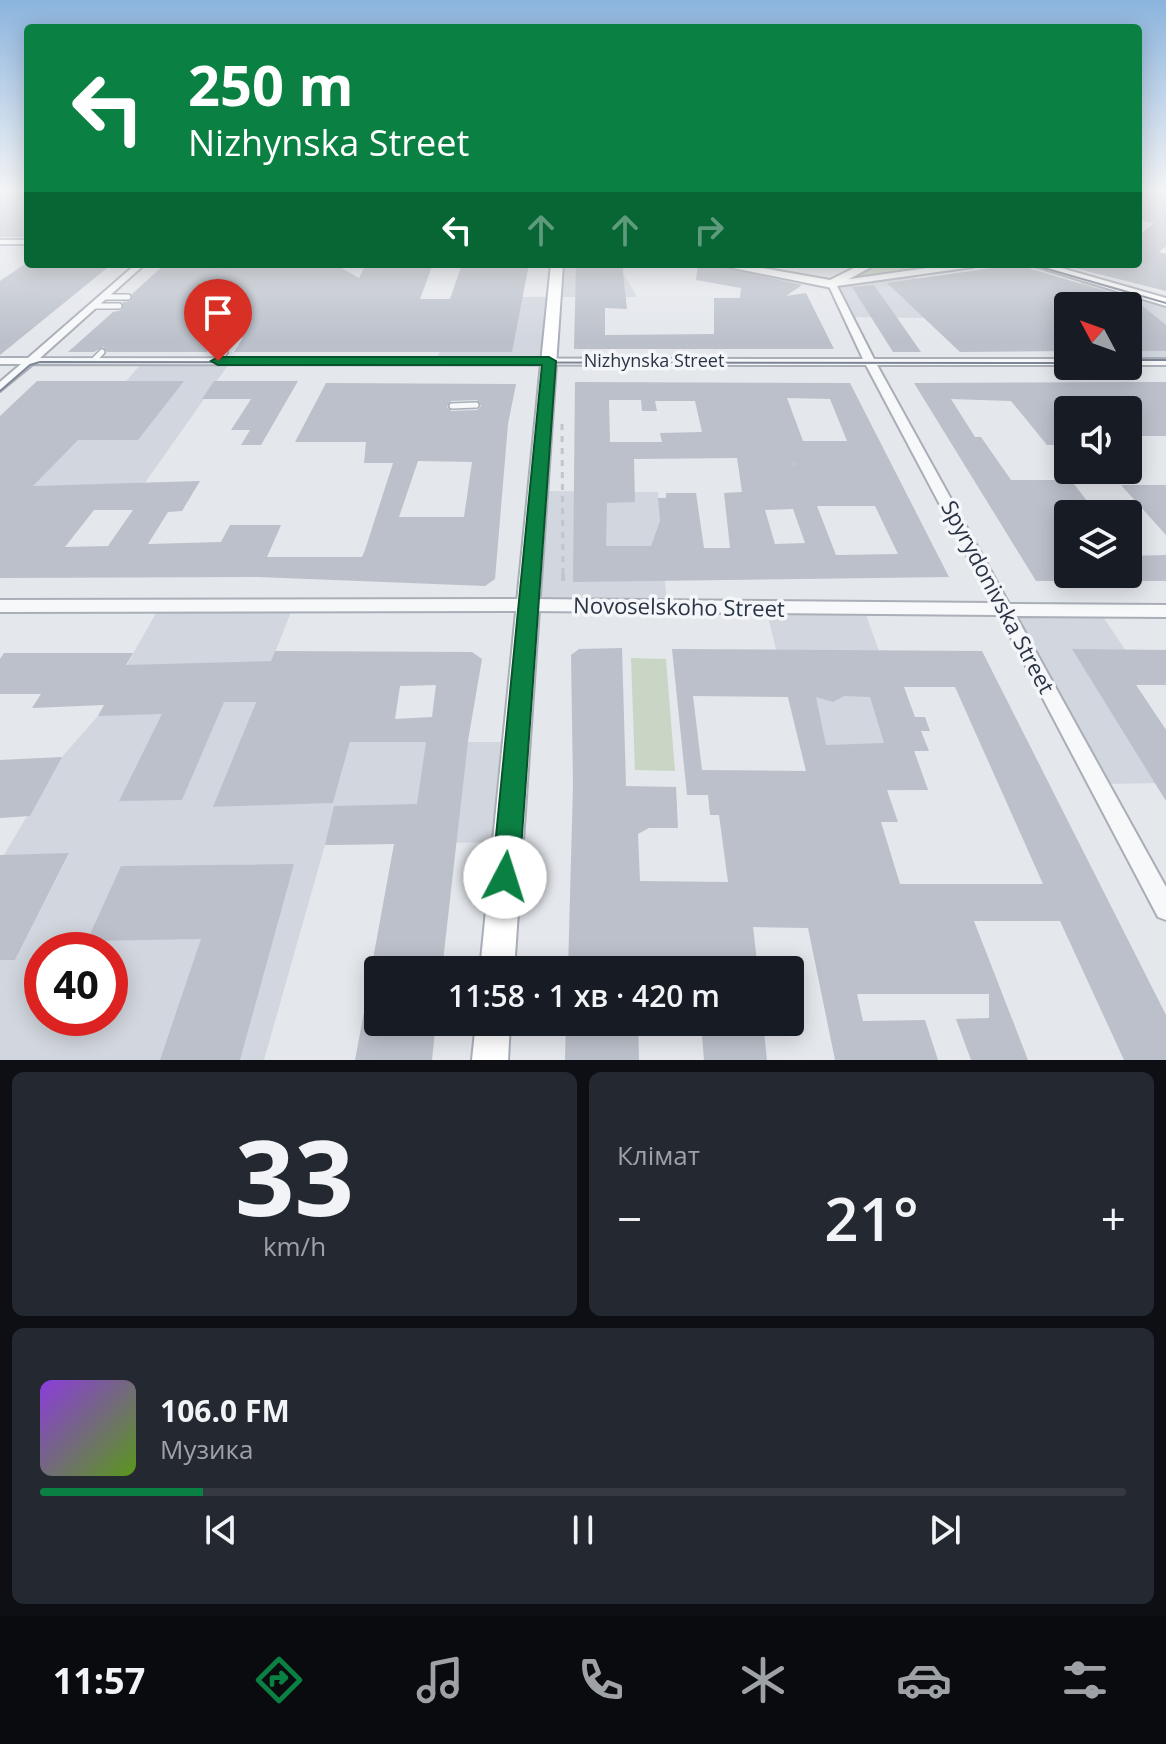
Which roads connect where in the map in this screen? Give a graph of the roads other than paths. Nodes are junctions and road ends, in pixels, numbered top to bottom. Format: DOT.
graph roads {
  1 [pos="0,242"];
  2 [pos="24,242"];
  3 [pos="137,268"];
  4 [pos="557,268"];
  5 [pos="742,268"];
  6 [pos="863,268"];
  7 [pos="945,268"];
  8 [pos="1047,268"];
  9 [pos="832,284"];
  10 [pos="104,297"];
  11 [pos="128,297"];
  12 [pos="1163,303"];
  13 [pos="94,306"];
  14 [pos="119,306"];
  15 [pos="206,322"];
  16 [pos="207,337"];
  17 [pos="33,360"];
  18 [pos="0,361"];
  19 [pos="549,361"];
  20 [pos="870,362"];
  21 [pos="1054,362"];
  22 [pos="1142,362"];
  23 [pos="1166,362"];
  24 [pos="0,388"];
  25 [pos="476,405"];
  26 [pos="452,406"];
  27 [pos="528,605"];
  28 [pos="0,606"];
  29 [pos="1006,610"];
  30 [pos="1166,611"];
  31 [pos="1166,909"];
  32 [pos="498,956"];
  33 [pos="492,1036"];
  34 [pos="490,1060"];
  1 -- 2 [label="street"];
  3 -- 10 [label="street"];
  4 -- 19 [label="street"];
  5 -- 9 [label="street"];
  6 -- 9 [label="street"];
  7 -- 9 [label="street"];
  8 -- 12 [label="street"];
  9 -- 20 [label="street, Spyrydonivska Street"];
  10 -- 11 [label="lane"];
  10 -- 13 [label="street"];
  13 -- 14 [label="lane"];
  13 -- 17 [label="street"];
  15 -- 16 [label="lane"];
  17 -- 18 [label="street, Nizhynska Street"];
  17 -- 19 [label="street, Nizhynska Street"];
  17 -- 24 [label="street"];
  19 -- 20 [label="street, Nizhynska Street"];
  19 -- 27 [label="street"];
  20 -- 21 [label="street, Nizhynska Street"];
  20 -- 29 [label="street, Spyrydonivska Street"];
  22 -- 23 [label="street"];
  25 -- 26 [label="lane"];
  27 -- 28 [label="street, Novoselskoho Street"];
  27 -- 29 [label="street, Novoselskoho Street"];
  27 -- 32 [label="street"];
  29 -- 30 [label="street, Novoselskoho Street"];
  29 -- 31 [label="street, Spyrydonivska Street"];
  33 -- 34 [label="street"];
}
